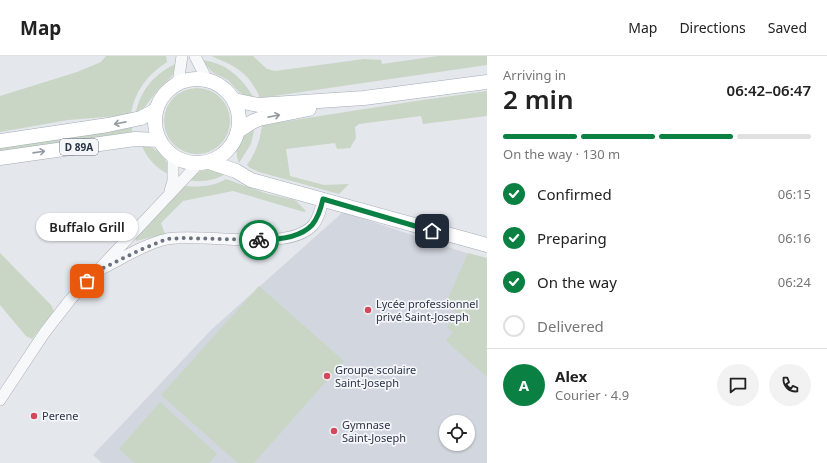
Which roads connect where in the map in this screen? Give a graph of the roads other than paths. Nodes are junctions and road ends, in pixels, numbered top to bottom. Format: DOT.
graph roads {
  1 [pos="182,56"];
  2 [pos="195,56"];
  3 [pos="207,80"];
  4 [pos="487,82"];
  5 [pos="178,83"];
  6 [pos="364,98"];
  7 [pos="234,100"];
  8 [pos="156,110"];
  9 [pos="238,131"];
  10 [pos="159,140"];
  11 [pos="0,141"];
  12 [pos="230,148"];
  13 [pos="174,156"];
  14 [pos="0,158"];
  15 [pos="203,163"];
  16 [pos="236,171"];
  17 [pos="170,192"];
  18 [pos="323,199"];
  19 [pos="487,246"];
  20 [pos="95,272"];
  21 [pos="0,400"];
  1 -- 5 [label="street"];
  2 -- 3 [label="street"];
  3 -- 5 [label="main road"];
  3 -- 7 [label="main road"];
  4 -- 6 [label="main road"];
  5 -- 8 [label="main road"];
  6 -- 7 [label="main road"];
  9 -- 6 [label="main road, one-way"];
  7 -- 9 [label="main road"];
  8 -- 10 [label="main road"];
  8 -- 11 [label="main road, D 89A, one-way"];
  9 -- 12 [label="main road"];
  10 -- 13 [label="main road"];
  14 -- 10 [label="main road, D 89A, one-way"];
  12 -- 15 [label="main road"];
  12 -- 16 [label="main road"];
  13 -- 15 [label="main road"];
  13 -- 17 [label="street"];
  15 -- 16 [label="main road"];
  15 -- 17 [label="street"];
  16 -- 18 [label="main road"];
  17 -- 20 [label="street"];
  18 -- 19 [label="main road"];
  18 -- 20 [label="street"];
  20 -- 21 [label="street"];
}
